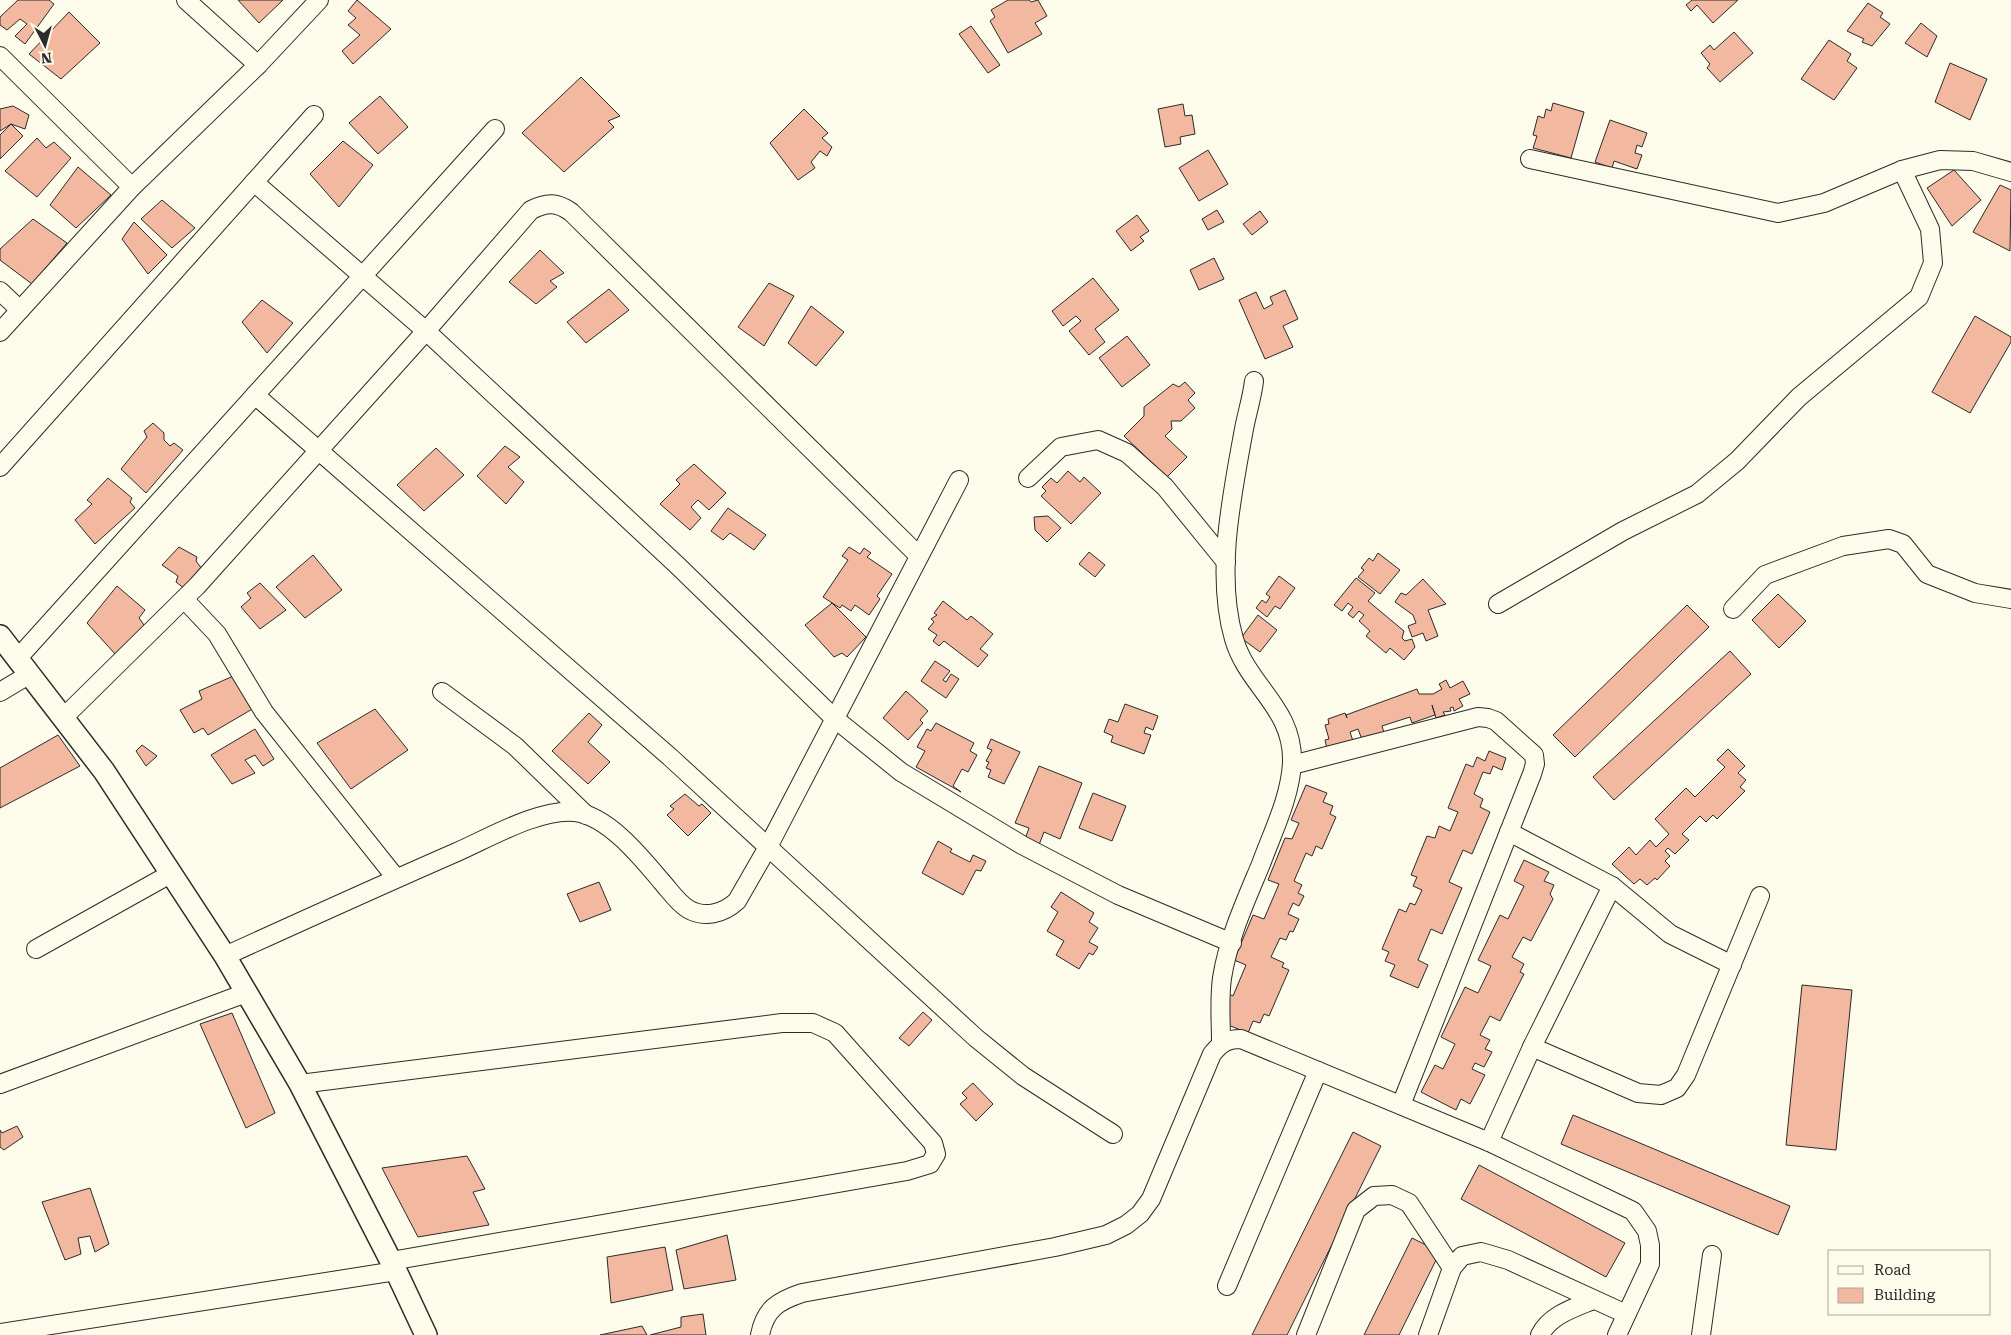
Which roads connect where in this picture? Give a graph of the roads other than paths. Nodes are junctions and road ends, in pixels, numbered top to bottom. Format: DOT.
graph roads {
  1 [pos="186,0"];
  2 [pos="319,0"];
  3 [pos="0,56"];
  4 [pos="258,65"];
  5 [pos="314,115"];
  6 [pos="495,129"];
  7 [pos="1530,159"];
  8 [pos="1902,170"];
  9 [pos="2011,172"];
  10 [pos="254,182"];
  11 [pos="132,187"];
  12 [pos="362,276"];
  13 [pos="0,292"];
  14 [pos="20,310"];
  15 [pos="426,331"];
  16 [pos="0,332"];
  17 [pos="1254,381"];
  18 [pos="255,395"];
  19 [pos="317,450"];
  20 [pos="0,467"];
  21 [pos="1028,478"];
  22 [pos="959,480"];
  23 [pos="919,556"];
  24 [pos="1226,562"];
  25 [pos="184,599"];
  26 [pos="2011,599"];
  27 [pos="1498,604"];
  28 [pos="1733,609"];
  29 [pos="0,636"];
  30 [pos="24,666"];
  31 [pos="0,692"];
  32 [pos="442,692"];
  33 [pos="64,717"];
  34 [pos="834,718"];
  35 [pos="1292,765"];
  36 [pos="586,815"];
  37 [pos="1509,832"];
  38 [pos="768,847"];
  39 [pos="172,873"];
  40 [pos="396,878"];
  41 [pos="1612,886"];
  42 [pos="1760,896"];
  43 [pos="1232,943"];
  44 [pos="36,949"];
  45 [pos="225,956"];
  46 [pos="1732,965"];
  47 [pos="246,993"];
  48 [pos="1221,1042"];
  49 [pos="1532,1047"];
  50 [pos="1318,1071"];
  51 [pos="0,1084"];
  52 [pos="300,1084"];
  53 [pos="1401,1106"];
  54 [pos="1112,1134"];
  55 [pos="1489,1142"];
  56 [pos="1712,1255"];
  57 [pos="394,1266"];
  58 [pos="1452,1268"];
  59 [pos="1227,1286"];
  60 [pos="1593,1300"];
  61 [pos="1626,1314"];
  62 [pos="0,1333"];
  63 [pos="427,1335"];
  64 [pos="760,1335"];
  65 [pos="1306,1335"];
  66 [pos="1428,1335"];
  67 [pos="1540,1335"];
  68 [pos="1617,1335"];
  69 [pos="1700,1335"];
  1 -- 4 [label="street"];
  2 -- 4 [label="street"];
  3 -- 11 [label="street"];
  4 -- 11 [label="street"];
  5 -- 10 [label="street"];
  6 -- 12 [label="street"];
  7 -- 8 [label="street"];
  8 -- 9 [label="street"];
  8 -- 27 [label="street"];
  10 -- 12 [label="street"];
  10 -- 20 [label="street"];
  11 -- 14 [label="street"];
  12 -- 15 [label="street"];
  12 -- 18 [label="street"];
  13 -- 14 [label="street"];
  14 -- 16 [label="street"];
  15 -- 19 [label="street"];
  15 -- 23 [label="street"];
  15 -- 34 [label="street"];
  17 -- 24 [label="street"];
  18 -- 19 [label="street"];
  18 -- 30 [label="street"];
  19 -- 25 [label="street"];
  19 -- 38 [label="street"];
  21 -- 24 [label="street"];
  22 -- 23 [label="street"];
  23 -- 34 [label="street"];
  24 -- 35 [label="street"];
  25 -- 33 [label="street"];
  25 -- 40 [label="street"];
  26 -- 28 [label="street"];
  29 -- 30 [label="street"];
  30 -- 31 [label="street"];
  30 -- 33 [label="street"];
  32 -- 36 [label="street"];
  33 -- 39 [label="street"];
  34 -- 38 [label="street"];
  34 -- 43 [label="street"];
  35 -- 37 [label="street"];
  35 -- 43 [label="street"];
  36 -- 38 [label="street"];
  36 -- 40 [label="street"];
  37 -- 41 [label="street"];
  37 -- 53 [label="street"];
  38 -- 54 [label="street"];
  39 -- 44 [label="street"];
  39 -- 45 [label="street"];
  40 -- 45 [label="street"];
  41 -- 46 [label="street"];
  41 -- 49 [label="street"];
  42 -- 46 [label="street"];
  43 -- 48 [label="street"];
  45 -- 47 [label="street"];
  46 -- 49 [label="street"];
  47 -- 51 [label="street"];
  47 -- 52 [label="street"];
  48 -- 50 [label="street"];
  48 -- 64 [label="street"];
  49 -- 55 [label="street"];
  50 -- 53 [label="street"];
  50 -- 59 [label="street"];
  52 -- 57 [label="street"];
  52 -- 57 [label="street"];
  53 -- 55 [label="street"];
  55 -- 61 [label="street"];
  56 -- 69 [label="street"];
  57 -- 62 [label="street"];
  57 -- 63 [label="street"];
  58 -- 60 [label="street"];
  58 -- 65 [label="street"];
  58 -- 66 [label="street"];
  60 -- 61 [label="street"];
  60 -- 67 [label="street"];
  61 -- 68 [label="street"];
}
